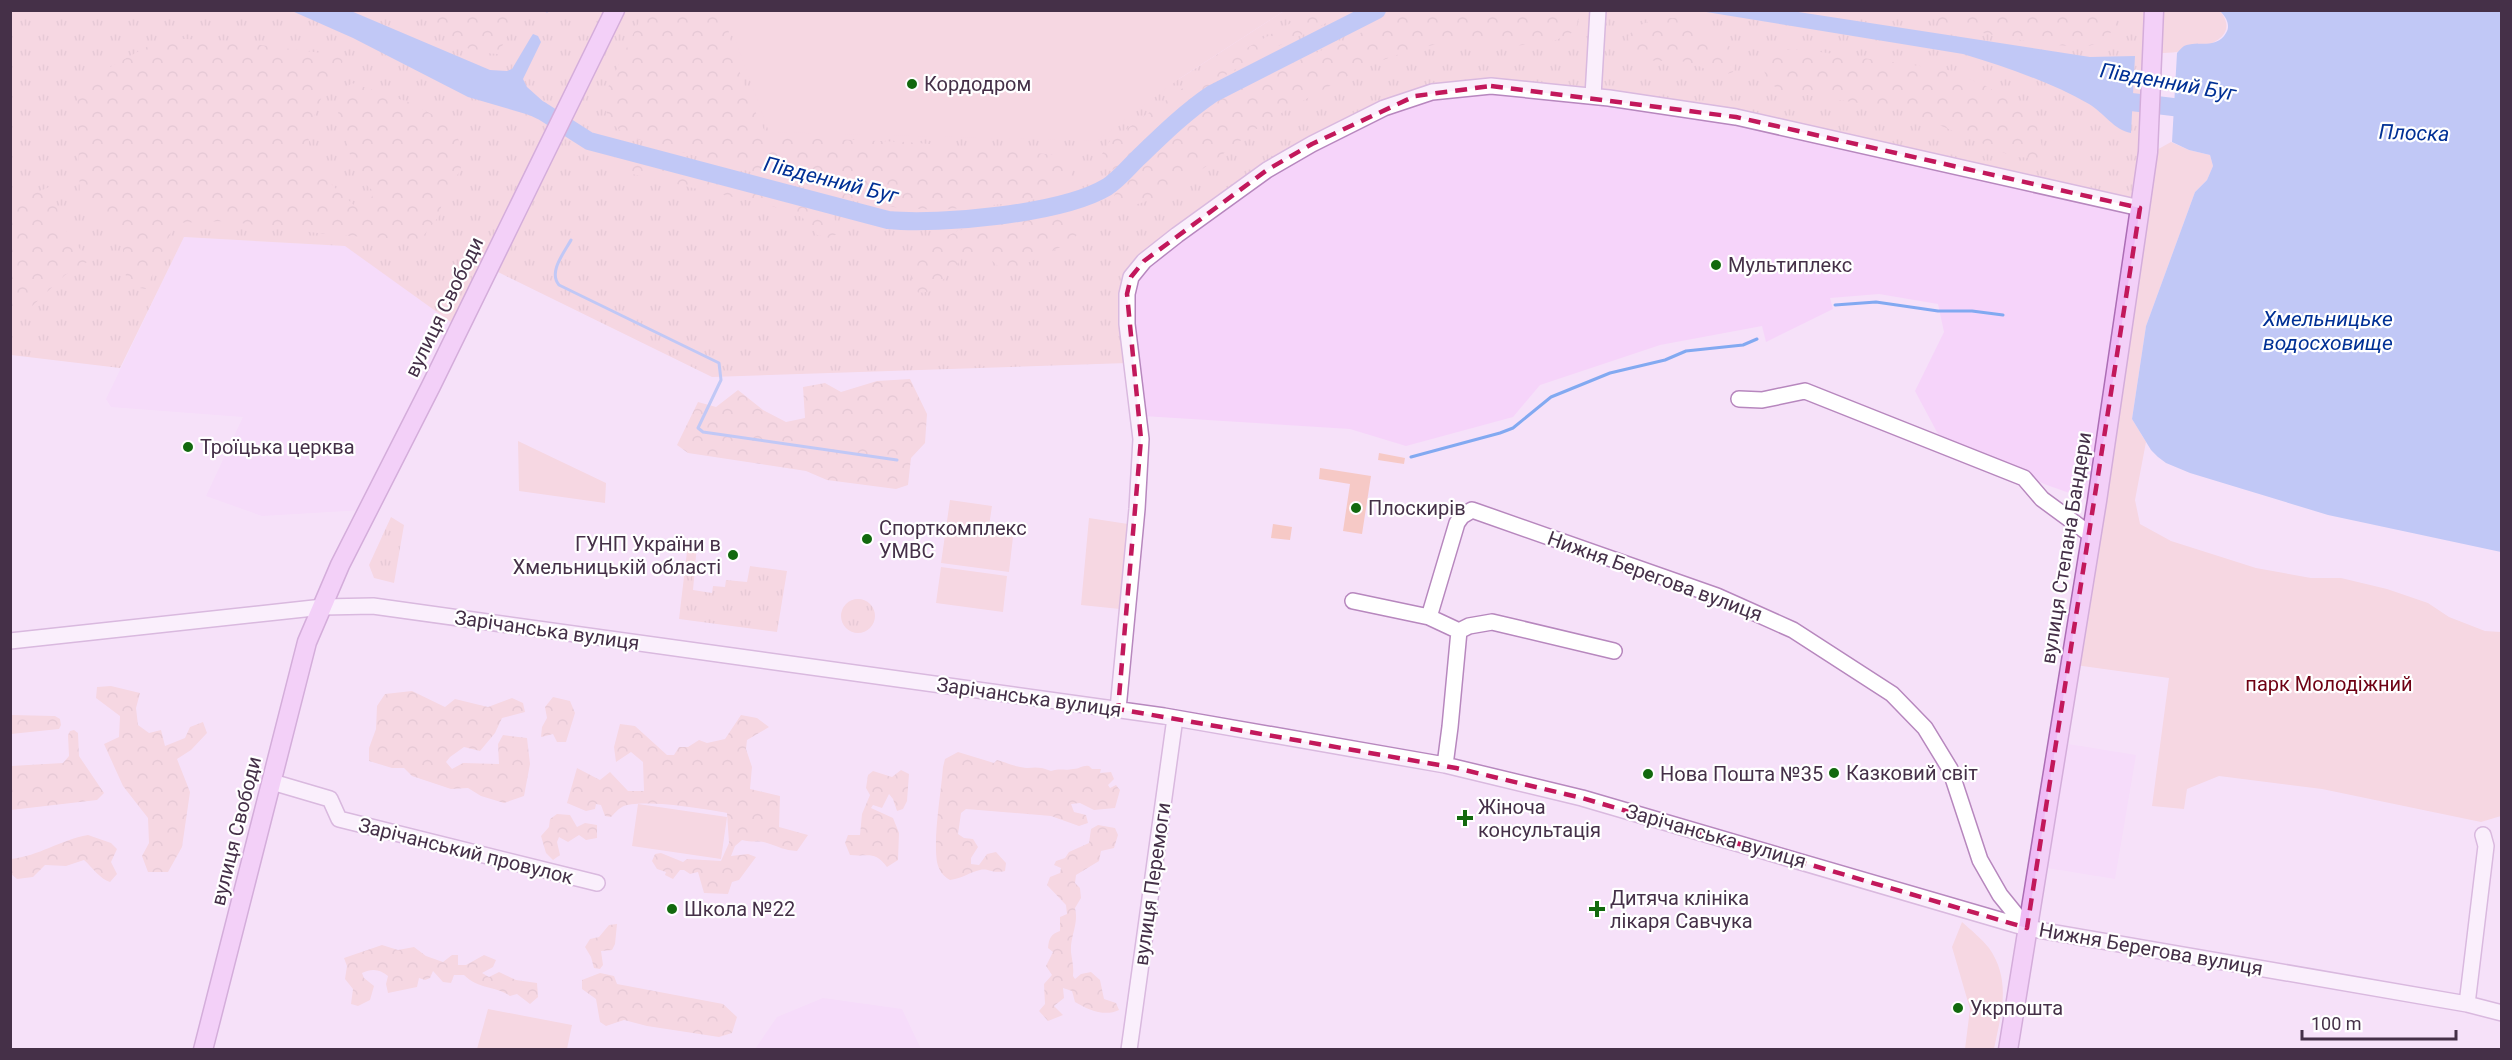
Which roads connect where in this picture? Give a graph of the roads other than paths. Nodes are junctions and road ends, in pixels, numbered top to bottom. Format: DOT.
graph roads {
  1 [pos="615,10"];
  2 [pos="2154,10"];
  3 [pos="1598,14"];
  4 [pos="1593,96"];
  5 [pos="2140,208"];
  6 [pos="1739,399"];
  7 [pos="2091,535"];
  8 [pos="1353,601"];
  9 [pos="323,608"];
  10 [pos="1429,617"];
  11 [pos="1459,631"];
  12 [pos="10,641"];
  13 [pos="1614,651"];
  14 [pos="1119,709"];
  15 [pos="1175,718"];
  16 [pos="1444,765"];
  17 [pos="275,788"];
  18 [pos="2483,835"];
  19 [pos="597,883"];
  20 [pos="241,918"];
  21 [pos="2026,928"];
  22 [pos="2467,1004"];
  23 [pos="2502,1013"];
  24 [pos="203,1050"];
  25 [pos="211,1050"];
  26 [pos="1129,1050"];
  27 [pos="2008,1050"];
  1 -- 9 [label="main road, вулиця Свободи"];
  2 -- 5 [label="main road, вулиця Степана Бандери"];
  3 -- 4 [label="street"];
  4 -- 5 [label="street"];
  4 -- 14 [label="street"];
  5 -- 7 [label="main road, вулиця Степана Бандери"];
  6 -- 7 [label="street"];
  7 -- 21 [label="main road, вулиця Степана Бандери"];
  8 -- 10 [label="street"];
  9 -- 12 [label="street, Зарічанська вулиця"];
  9 -- 14 [label="street, Зарічанська вулиця"];
  9 -- 17 [label="main road, вулиця Свободи"];
  10 -- 11 [label="street"];
  10 -- 21 [label="street, Нижня Берегова вулиця"];
  11 -- 13 [label="street"];
  11 -- 16 [label="street"];
  14 -- 15 [label="street, Зарічанська вулиця"];
  15 -- 16 [label="street, Зарічанська вулиця"];
  15 -- 26 [label="street, вулиця Перемоги"];
  16 -- 21 [label="street, Зарічанська вулиця"];
  17 -- 19 [label="street, Зарічанський провулок"];
  17 -- 20 [label="main road, вулиця Свободи"];
  18 -- 22 [label="street"];
  20 -- 24 [label="main road, вулиця Свободи"];
  20 -- 25 [label="main road, вулиця Свободи"];
  21 -- 22 [label="street, Нижня Берегова вулиця"];
  21 -- 27 [label="main road, вулиця Степана Бандери"];
  22 -- 23 [label="street, Нижня Берегова вулиця"];
}
